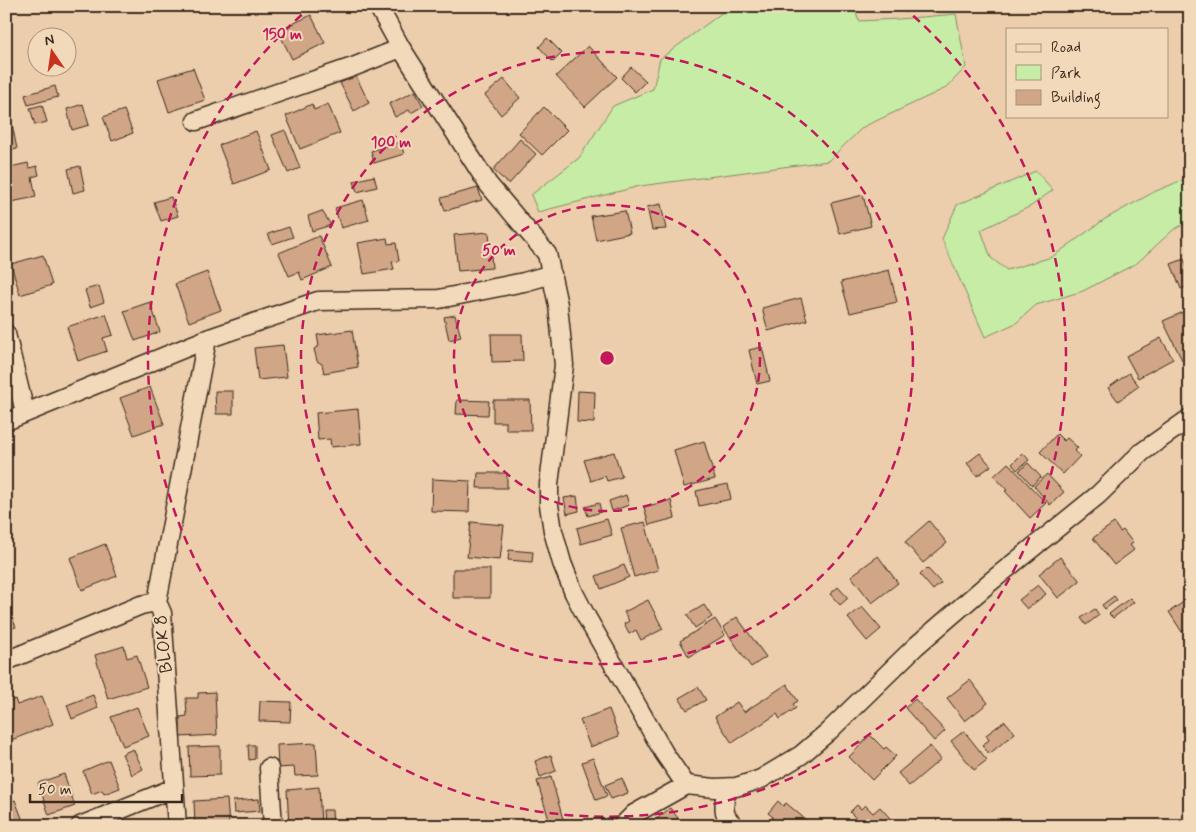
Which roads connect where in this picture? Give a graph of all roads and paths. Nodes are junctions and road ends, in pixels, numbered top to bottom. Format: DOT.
graph roads {
  1 [pos="378,6"];
  2 [pos="401,48"];
  3 [pos="196,121"];
  4 [pos="552,274"];
  5 [pos="6,334"];
  6 [pos="207,339"];
  7 [pos="25,412"];
  8 [pos="1190,418"];
  9 [pos="6,421"];
  10 [pos="157,602"];
  11 [pos="6,660"];
  12 [pos="269,768"];
  13 [pos="686,785"];
  14 [pos="174,788"];
  15 [pos="726,788"];
  16 [pos="80,826"];
  17 [pos="178,826"];
  18 [pos="273,826"];
  19 [pos="622,826"];
  20 [pos="735,826"];
  1 -- 2 [label="street"];
  2 -- 3 [label="street"];
  2 -- 4 [label="street"];
  4 -- 6 [label="street"];
  4 -- 13 [label="street"];
  5 -- 7 [label="street"];
  6 -- 7 [label="street"];
  6 -- 10 [label="street"];
  7 -- 9 [label="street"];
  8 -- 15 [label="street"];
  10 -- 11 [label="street, BLOK 8"];
  10 -- 14 [label="street, BLOK 8"];
  12 -- 18 [label="street"];
  13 -- 15 [label="street"];
  13 -- 19 [label="street"];
  14 -- 16 [label="street"];
  14 -- 17 [label="street, BLOK 8"];
  15 -- 20 [label="street"];
}
